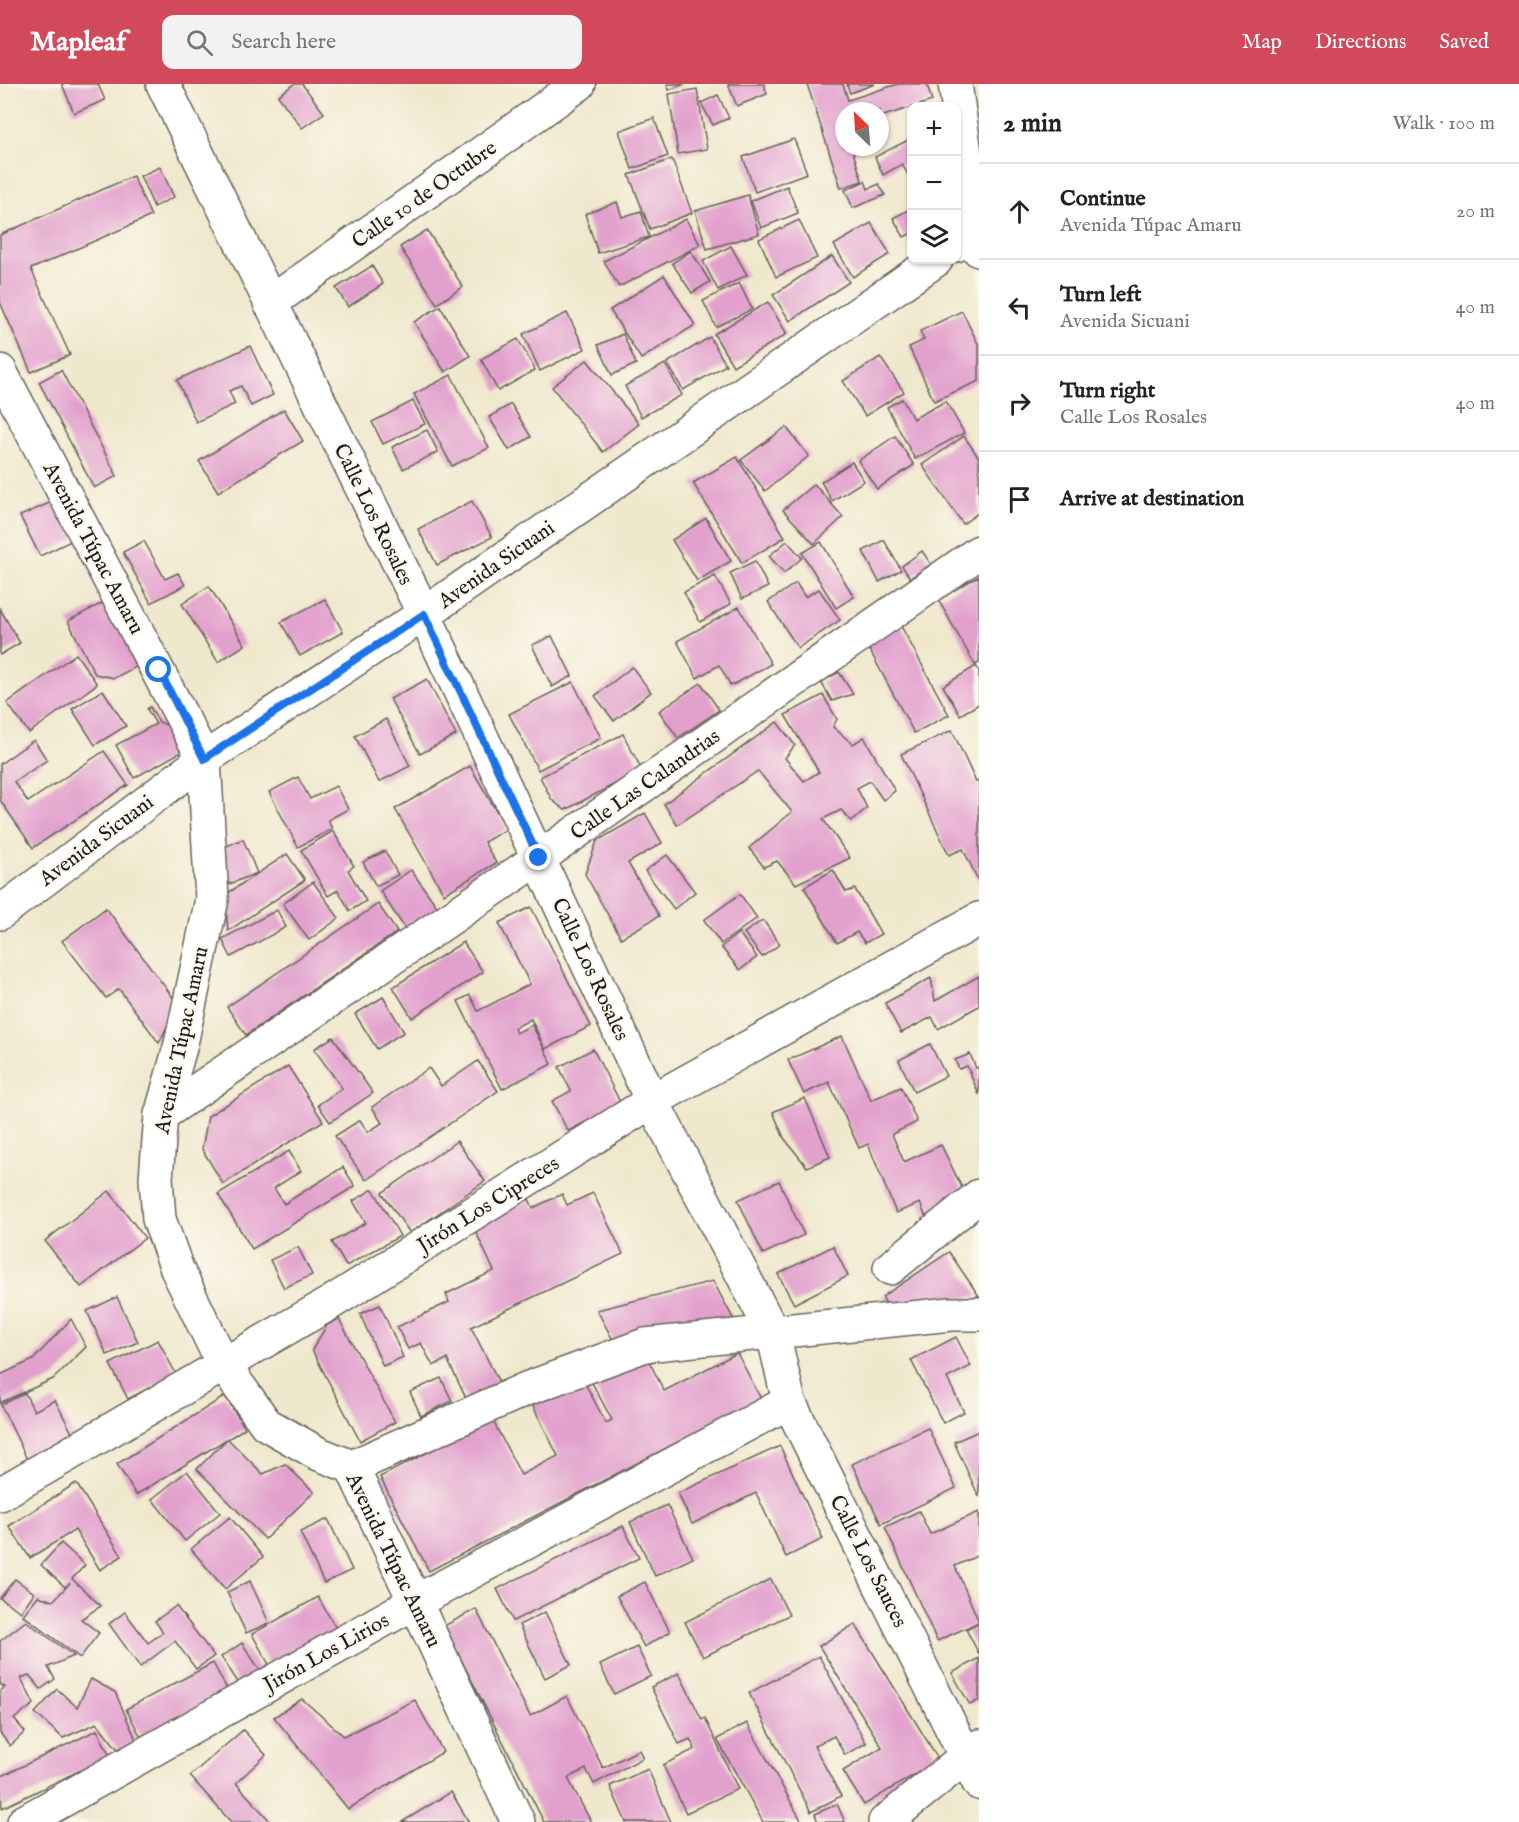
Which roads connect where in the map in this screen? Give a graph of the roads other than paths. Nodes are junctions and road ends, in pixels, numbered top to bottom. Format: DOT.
graph roads {
  1 [pos="163,84"];
  2 [pos="579,84"];
  3 [pos="955,84"];
  4 [pos="973,239"];
  5 [pos="930,264"];
  6 [pos="270,303"];
  7 [pos="0,370"];
  8 [pos="979,552"];
  9 [pos="424,614"];
  10 [pos="204,759"];
  11 [pos="539,858"];
  12 [pos="0,913"];
  13 [pos="979,919"];
  14 [pos="652,1101"];
  15 [pos="161,1115"];
  16 [pos="979,1196"];
  17 [pos="890,1268"];
  18 [pos="979,1314"];
  19 [pos="773,1334"];
  20 [pos="223,1364"];
  21 [pos="789,1402"];
  22 [pos="352,1467"];
  23 [pos="0,1494"];
  24 [pos="417,1601"];
  25 [pos="975,1762"];
  26 [pos="24,1822"];
  27 [pos="518,1822"];
  28 [pos="885,1822"];
  1 -- 6 [label="street, Calle Los Rosales"];
  2 -- 6 [label="street, Calle 10 de Octubre"];
  3 -- 4 [label="street"];
  5 -- 9 [label="street, Avenida Sicuani"];
  6 -- 9 [label="street, Calle Los Rosales"];
  7 -- 10 [label="street, Avenida Túpac Amaru"];
  8 -- 11 [label="street, Calle Las Calandrias"];
  9 -- 10 [label="street, Avenida Sicuani"];
  9 -- 11 [label="street, Calle Los Rosales"];
  10 -- 12 [label="street, Avenida Sicuani"];
  10 -- 15 [label="street, Avenida Túpac Amaru"];
  11 -- 14 [label="street, Calle Los Rosales"];
  11 -- 15 [label="street, Calle Las Calandrias"];
  13 -- 14 [label="street, Jirón Los Cipreces"];
  14 -- 19 [label="street, Calle Los Rosales"];
  14 -- 20 [label="street, Jirón Los Cipreces"];
  15 -- 20 [label="street, Avenida Túpac Amaru"];
  16 -- 17 [label="street"];
  18 -- 19 [label="street"];
  19 -- 21 [label="street, Calle Los Sauces"];
  19 -- 22 [label="street"];
  20 -- 22 [label="street, Avenida Túpac Amaru"];
  20 -- 23 [label="street, Jirón Los Cipreces"];
  21 -- 24 [label="street, Jirón Los Lirios"];
  21 -- 25 [label="street, Calle Los Sauces"];
  22 -- 24 [label="street, Avenida Túpac Amaru"];
  24 -- 26 [label="street, Jirón Los Lirios"];
  24 -- 27 [label="street, Avenida Túpac Amaru"];
  25 -- 28 [label="street"];
}
